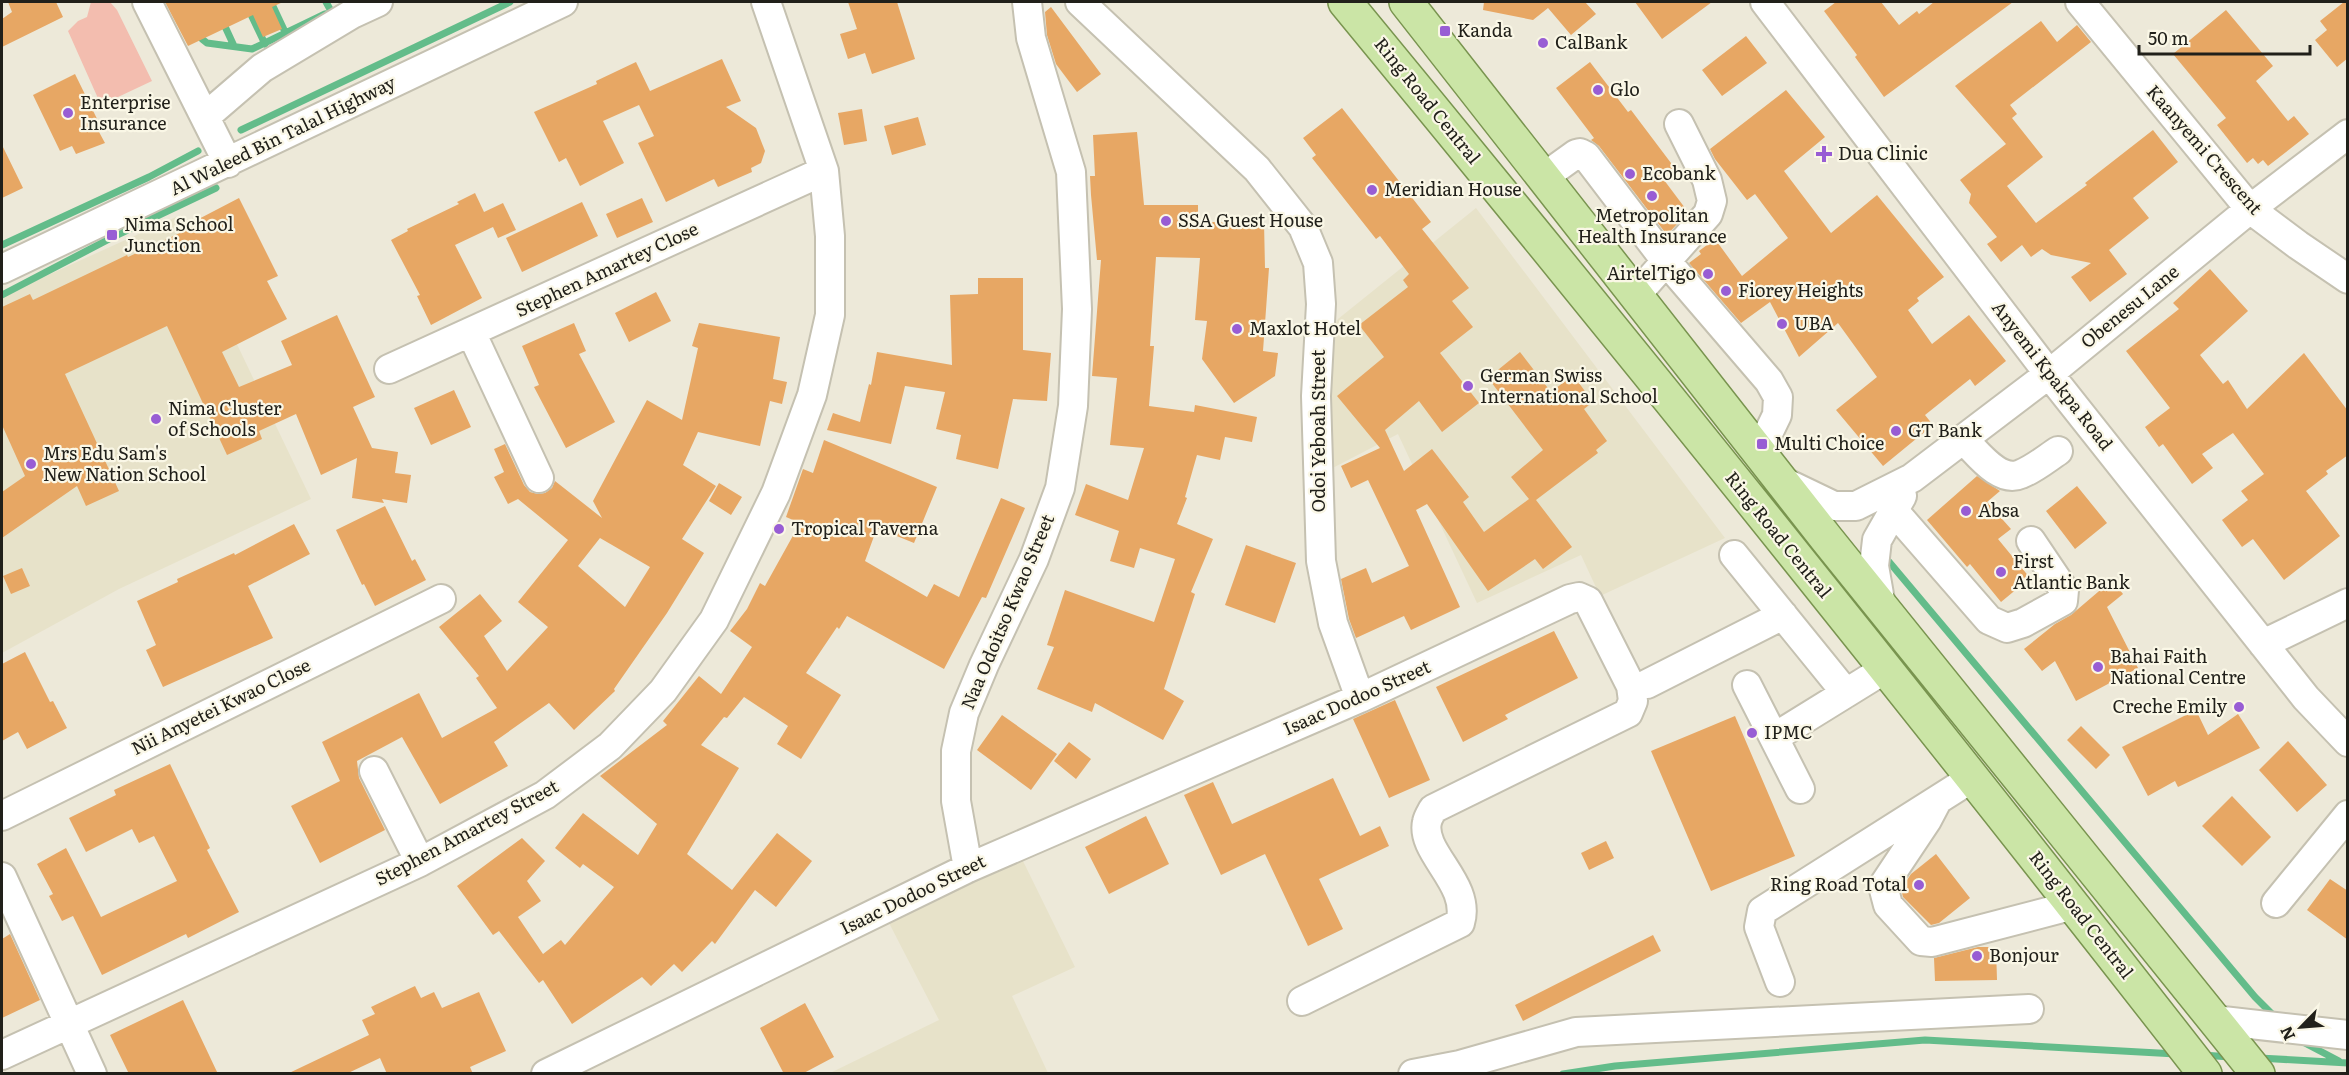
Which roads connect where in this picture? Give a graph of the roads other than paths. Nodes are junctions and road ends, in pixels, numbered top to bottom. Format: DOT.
graph roads {
  1 [pos="147,2"];
  2 [pos="378,2"];
  3 [pos="563,2"];
  4 [pos="766,2"];
  5 [pos="1027,2"];
  6 [pos="1080,2"];
  7 [pos="1345,2"];
  8 [pos="1407,2"];
  9 [pos="1765,2"];
  10 [pos="2080,2"];
  11 [pos="205,117"];
  12 [pos="1679,124"];
  13 [pos="2348,134"];
  14 [pos="228,163"];
  15 [pos="824,171"];
  16 [pos="1544,177"];
  17 [pos="2250,208"];
  18 [pos="1666,261"];
  19 [pos="2,269"];
  20 [pos="2348,279"];
  21 [pos="1636,294"];
  22 [pos="471,332"];
  23 [pos="389,369"];
  24 [pos="2049,374"];
  25 [pos="1963,439"];
  26 [pos="2058,451"];
  27 [pos="1759,452"];
  28 [pos="539,477"];
  29 [pos="1912,478"];
  30 [pos="1781,480"];
  31 [pos="1894,511"];
  32 [pos="2031,541"];
  33 [pos="1734,555"];
  34 [pos="441,599"];
  35 [pos="2348,603"];
  36 [pos="1881,606"];
  37 [pos="1783,615"];
  38 [pos="2263,644"];
  39 [pos="1885,669"];
  40 [pos="1647,684"];
  41 [pos="1747,685"];
  42 [pos="1846,693"];
  43 [pos="1360,698"];
  44 [pos="1775,737"];
  45 [pos="2348,742"];
  46 [pos="374,771"];
  47 [pos="1972,778"];
  48 [pos="1800,789"];
  49 [pos="1937,801"];
  50 [pos="2348,815"];
  51 [pos="2,816"];
  52 [pos="420,862"];
  53 [pos="968,868"];
  54 [pos="2,877"];
  55 [pos="2276,903"];
  56 [pos="2074,906"];
  57 [pos="1780,982"];
  58 [pos="1302,1001"];
  59 [pos="2029,1009"];
  60 [pos="68,1023"];
  61 [pos="2220,1027"];
  62 [pos="2348,1035"];
  63 [pos="2,1055"];
  64 [pos="92,1074"];
  65 [pos="546,1074"];
  66 [pos="1413,1074"];
  67 [pos="2205,1074"];
  68 [pos="2258,1074"];
  1 -- 11 [label="street"];
  2 -- 11 [label="street"];
  3 -- 14 [label="street, Al Waleed Bin Talal Highway"];
  4 -- 15 [label="street, Stephen Amartey Street"];
  5 -- 53 [label="street, Naa Odoitso Kwao Street"];
  6 -- 43 [label="street, Odoi Yeboah Street"];
  7 -- 39 [label="main road, Ring Road Central"];
  8 -- 16 [label="main road, Ring Road Central"];
  9 -- 24 [label="street, Anyemi Kpakpa Road"];
  10 -- 17 [label="street, Kaanyemi Crescent"];
  11 -- 14 [label="street"];
  12 -- 18 [label="street"];
  13 -- 17 [label="street, Obenesu Lane"];
  14 -- 19 [label="street, Al Waleed Bin Talal Highway"];
  15 -- 22 [label="street, Stephen Amartey Close"];
  15 -- 52 [label="street, Stephen Amartey Street"];
  16 -- 18 [label="street"];
  16 -- 21 [label="main road, Ring Road Central"];
  17 -- 20 [label="street, Kaanyemi Crescent"];
  17 -- 24 [label="street, Obenesu Lane"];
  18 -- 21 [label="street"];
  18 -- 27 [label="street"];
  21 -- 27 [label="main road, Ring Road Central"];
  22 -- 23 [label="street, Stephen Amartey Close"];
  22 -- 28 [label="street"];
  24 -- 25 [label="street, Obenesu Lane"];
  24 -- 38 [label="street, Anyemi Kpakpa Road"];
  25 -- 26 [label="street"];
  25 -- 29 [label="street, Obenesu Lane"];
  27 -- 30 [label="main road, Ring Road Central"];
  29 -- 30 [label="street, Obenesu Lane"];
  29 -- 31 [label="street, Obenesu Lane"];
  30 -- 36 [label="main road, Ring Road Central"];
  31 -- 32 [label="street"];
  31 -- 36 [label="street, Obenesu Lane"];
  33 -- 37 [label="street"];
  34 -- 51 [label="street, Nii Anyetei Kwao Close"];
  35 -- 38 [label="street"];
  36 -- 61 [label="main road, Ring Road Central"];
  37 -- 40 [label="street"];
  37 -- 42 [label="street"];
  38 -- 45 [label="street, Anyemi Kpakpa Road"];
  39 -- 42 [label="street"];
  39 -- 47 [label="main road, Ring Road Central"];
  41 -- 44 [label="street"];
  42 -- 44 [label="street"];
  43 -- 53 [label="street, Isaac Dodoo Street"];
  43 -- 58 [label="street, Isaac Dodoo Street"];
  44 -- 48 [label="street"];
  46 -- 52 [label="street"];
  47 -- 49 [label="street"];
  47 -- 56 [label="main road, Ring Road Central"];
  49 -- 56 [label="street"];
  49 -- 57 [label="street"];
  50 -- 55 [label="street"];
  52 -- 60 [label="street, Stephen Amartey Street"];
  53 -- 65 [label="street, Isaac Dodoo Street"];
  54 -- 60 [label="street"];
  56 -- 67 [label="main road, Ring Road Central"];
  59 -- 66 [label="street"];
  60 -- 63 [label="street, Stephen Amartey Street"];
  60 -- 64 [label="street"];
  61 -- 62 [label="street"];
  61 -- 68 [label="main road, Ring Road Central"];
}
